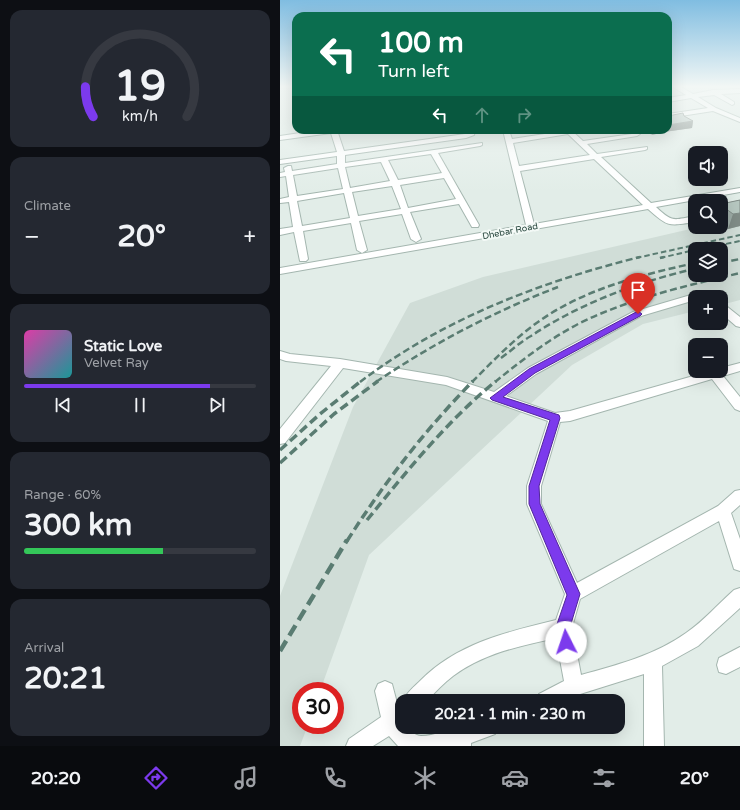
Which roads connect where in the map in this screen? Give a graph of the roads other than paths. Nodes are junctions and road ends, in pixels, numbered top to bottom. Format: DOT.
graph roads {
  1 [pos="306,134"];
  2 [pos="334,134"];
  3 [pos="472,134"];
  4 [pos="507,134"];
  5 [pos="550,134"];
  6 [pos="572,134"];
  7 [pos="637,134"];
  8 [pos="280,138"];
  9 [pos="508,141"];
  10 [pos="582,143"];
  11 [pos="480,144"];
  12 [pos="645,148"];
  13 [pos="433,151"];
  14 [pos="341,154"];
  15 [pos="596,156"];
  16 [pos="384,160"];
  17 [pos="283,162"];
  18 [pos="341,166"];
  19 [pos="516,169"];
  20 [pos="289,174"];
  21 [pos="280,175"];
  22 [pos="448,175"];
  23 [pos="395,183"];
  24 [pos="740,190"];
  25 [pos="348,191"];
  26 [pos="293,200"];
  27 [pos="280,201"];
  28 [pos="462,201"];
  29 [pos="650,206"];
  30 [pos="406,210"];
  31 [pos="355,219"];
  32 [pos="688,220"];
  33 [pos="475,225"];
  34 [pos="531,227"];
  35 [pos="299,229"];
  36 [pos="280,232"];
  37 [pos="416,239"];
  38 [pos="362,250"];
  39 [pos="303,259"];
  40 [pos="280,271"];
  41 [pos="688,299"];
  42 [pos="728,313"];
  43 [pos="740,323"];
  44 [pos="280,355"];
  45 [pos="340,363"];
  46 [pos="740,367"];
  47 [pos="728,370"];
  48 [pos="701,378"];
  49 [pos="718,378"];
  50 [pos="495,398"];
  51 [pos="740,406"];
  52 [pos="555,418"];
  53 [pos="280,439"];
  54 [pos="740,496"];
  55 [pos="723,511"];
  56 [pos="740,563"];
  57 [pos="573,594"];
  58 [pos="740,596"];
  59 [pos="563,627"];
  60 [pos="653,661"];
  61 [pos="574,686"];
  62 [pos="385,691"];
  63 [pos="420,694"];
  64 [pos="559,694"];
  65 [pos="395,715"];
  66 [pos="395,718"];
  67 [pos="404,734"];
  68 [pos="475,734"];
  69 [pos="461,742"];
  70 [pos="356,746"];
  71 [pos="419,746"];
  72 [pos="654,746"];
  1 -- 8 [label="street"];
  2 -- 14 [label="street"];
  3 -- 14 [label="street"];
  4 -- 9 [label="street"];
  5 -- 9 [label="street"];
  6 -- 10 [label="street"];
  7 -- 10 [label="street"];
  9 -- 19 [label="street"];
  10 -- 15 [label="street"];
  11 -- 13 [label="street"];
  12 -- 15 [label="street"];
  13 -- 16 [label="street"];
  13 -- 22 [label="street"];
  14 -- 17 [label="street"];
  14 -- 18 [label="street"];
  15 -- 19 [label="street"];
  15 -- 29 [label="street"];
  16 -- 18 [label="street"];
  16 -- 23 [label="street"];
  17 -- 20 [label="street"];
  18 -- 20 [label="street"];
  18 -- 25 [label="street"];
  19 -- 34 [label="street"];
  20 -- 21 [label="street"];
  20 -- 26 [label="street"];
  22 -- 23 [label="street"];
  22 -- 28 [label="street"];
  23 -- 25 [label="street"];
  23 -- 30 [label="street"];
  24 -- 29 [label="street, Dhebar Road"];
  25 -- 26 [label="street"];
  25 -- 31 [label="street"];
  26 -- 27 [label="street"];
  26 -- 35 [label="street"];
  28 -- 30 [label="street"];
  28 -- 33 [label="street"];
  29 -- 32 [label="street"];
  29 -- 34 [label="street, Dhebar Road"];
  30 -- 31 [label="street"];
  30 -- 37 [label="street"];
  31 -- 35 [label="street"];
  31 -- 38 [label="street"];
  34 -- 40 [label="street, Dhebar Road"];
  35 -- 36 [label="street"];
  35 -- 39 [label="street"];
  41 -- 50 [label="street"];
  42 -- 43 [label="street"];
  44 -- 45 [label="street"];
  45 -- 50 [label="street"];
  45 -- 53 [label="street"];
  46 -- 47 [label="street"];
  48 -- 52 [label="street"];
  49 -- 51 [label="street"];
  50 -- 52 [label="street"];
  52 -- 57 [label="street"];
  54 -- 55 [label="street"];
  55 -- 56 [label="street"];
  55 -- 57 [label="street"];
  57 -- 59 [label="street"];
  58 -- 60 [label="street"];
  59 -- 61 [label="street"];
  59 -- 63 [label="street"];
  60 -- 61 [label="street"];
  60 -- 72 [label="street"];
  61 -- 64 [label="street"];
  62 -- 65 [label="street"];
  66 -- 70 [label="street"];
  67 -- 71 [label="street"];
  68 -- 69 [label="street"];
  69 -- 71 [label="street"];
}
